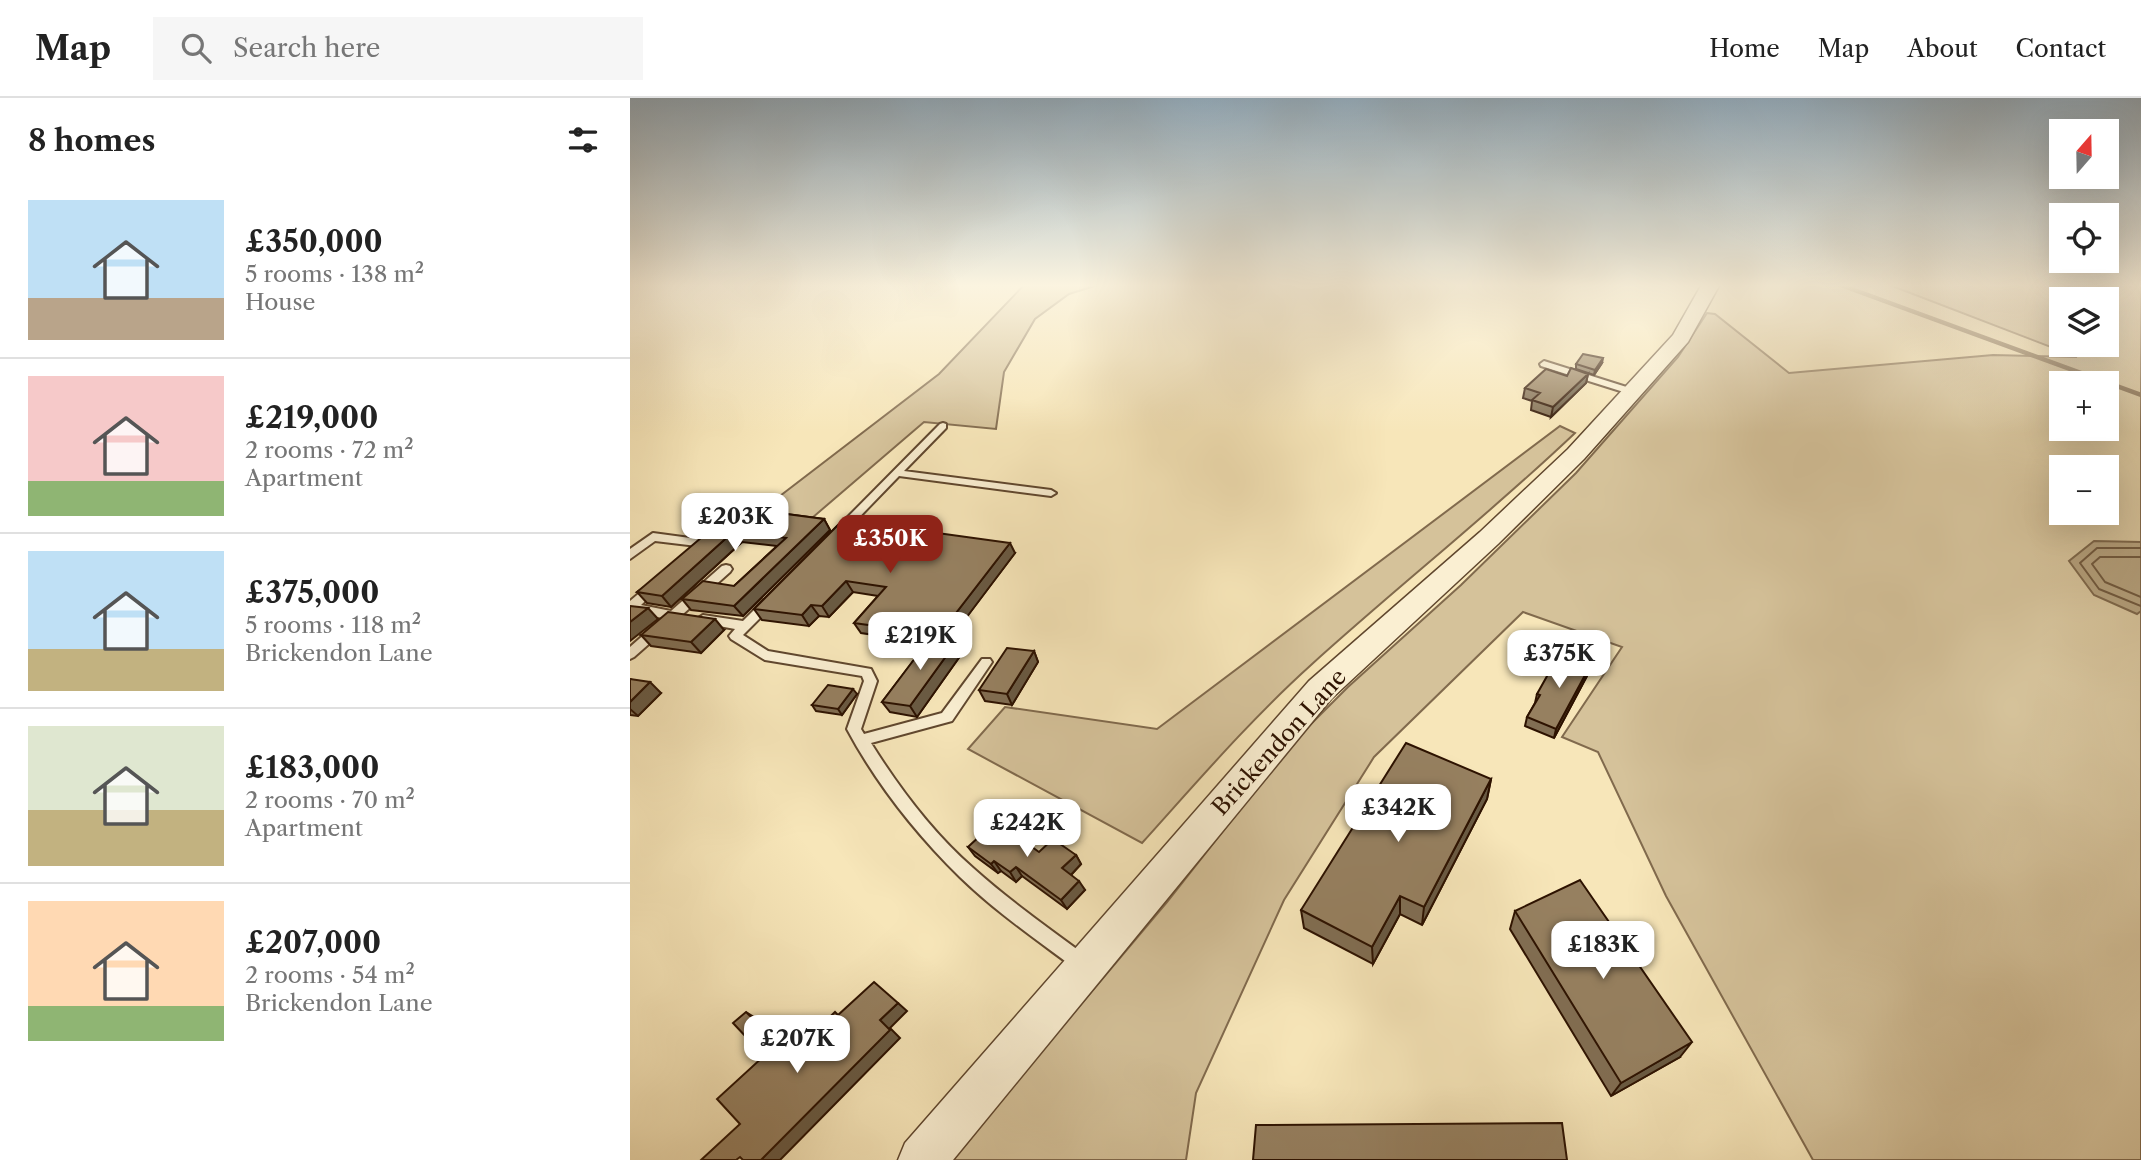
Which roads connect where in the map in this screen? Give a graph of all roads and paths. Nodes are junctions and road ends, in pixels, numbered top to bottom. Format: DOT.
graph roads {
  1 [pos="1683,334"];
  2 [pos="1544,364"];
  3 [pos="1633,392"];
  4 [pos="943,426"];
  5 [pos="896,473"];
  6 [pos="1051,493"];
  7 [pos="830,540"];
  8 [pos="695,553"];
  9 [pos="630,555"];
  10 [pos="726,569"];
  11 [pos="665,578"];
  12 [pos="774,597"];
  13 [pos="630,608"];
  14 [pos="673,615"];
  15 [pos="746,626"];
  16 [pos="630,654"];
  17 [pos="986,662"];
  18 [pos="862,740"];
  19 [pos="1087,967"];
  20 [pos="922,1160"];
  1 -- 3 [label="street, Brickendon Lane"];
  2 -- 3 [label="lane"];
  3 -- 19 [label="street, Brickendon Lane"];
  4 -- 5 [label="lane"];
  5 -- 6 [label="lane"];
  5 -- 7 [label="lane"];
  8 -- 9 [label="lane"];
  10 -- 14 [label="lane"];
  11 -- 13 [label="lane"];
  12 -- 15 [label="lane"];
  13 -- 14 [label="lane"];
  14 -- 15 [label="lane"];
  14 -- 16 [label="lane"];
  15 -- 18 [label="lane"];
  17 -- 18 [label="lane"];
  18 -- 19 [label="lane"];
  19 -- 20 [label="street, Brickendon Lane"];
}
